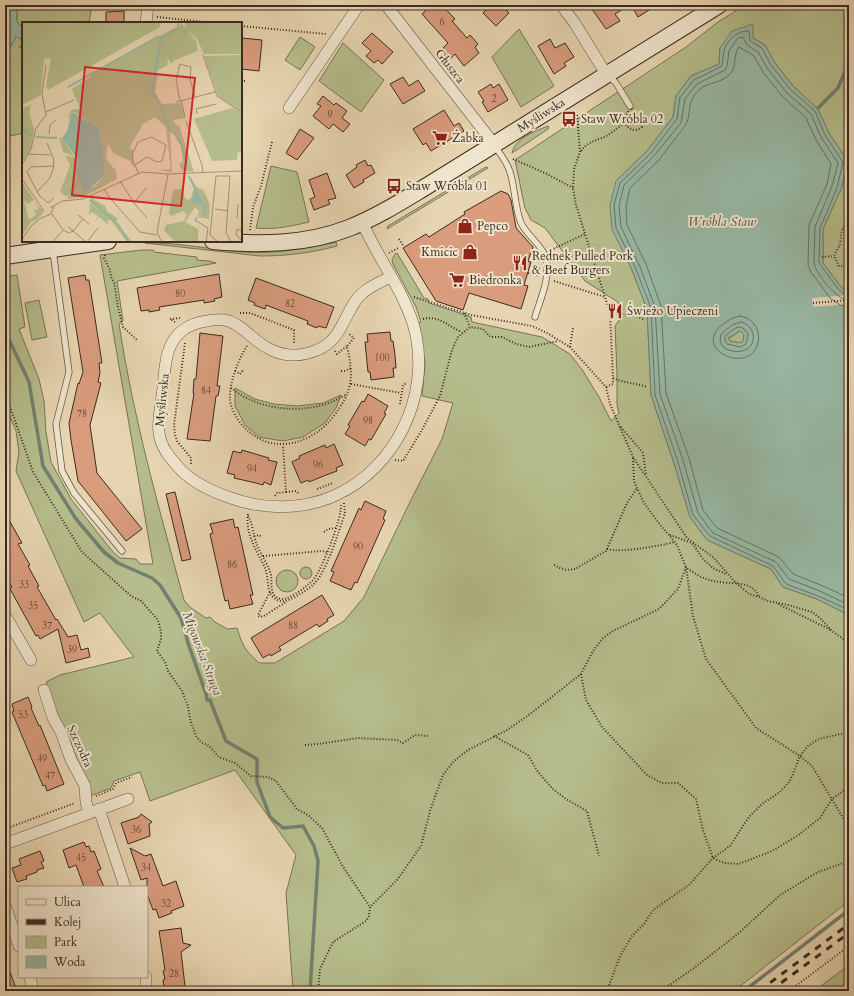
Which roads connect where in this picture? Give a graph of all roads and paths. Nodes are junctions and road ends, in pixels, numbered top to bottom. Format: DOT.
graph roads {
  1 [pos="148,5"];
  2 [pos="359,5"];
  3 [pos="386,5"];
  4 [pos="561,5"];
  5 [pos="718,5"];
  6 [pos="151,20"];
  7 [pos="194,22"];
  8 [pos="242,26"];
  9 [pos="336,39"];
  10 [pos="606,74"];
  11 [pos="242,80"];
  12 [pos="245,81"];
  13 [pos="630,106"];
  14 [pos="289,108"];
  15 [pos="577,115"];
  16 [pos="624,123"];
  17 [pos="272,142"];
  18 [pos="494,144"];
  19 [pos="580,152"];
  20 [pos="510,158"];
  21 [pos="573,188"];
  22 [pos="362,222"];
  23 [pos="849,223"];
  24 [pos="251,227"];
  25 [pos="585,234"];
  26 [pos="399,239"];
  27 [pos="232,242"];
  28 [pos="403,245"];
  29 [pos="106,246"];
  30 [pos="398,248"];
  31 [pos="52,249"];
  32 [pos="544,254"];
  33 [pos="386,255"];
  34 [pos="5,256"];
  35 [pos="834,256"];
  36 [pos="822,257"];
  37 [pos="849,267"];
  38 [pos="528,273"];
  39 [pos="390,277"];
  40 [pos="545,278"];
  41 [pos="413,297"];
  42 [pos="428,297"];
  43 [pos="605,297"];
  44 [pos="849,300"];
  45 [pos="431,302"];
  46 [pos="813,303"];
  47 [pos="464,313"];
  48 [pos="610,313"];
  49 [pos="237,314"];
  50 [pos="185,317"];
  51 [pos="535,317"];
  52 [pos="645,320"];
  53 [pos="419,321"];
  54 [pos="470,327"];
  55 [pos="341,328"];
  56 [pos="573,328"];
  57 [pos="183,330"];
  58 [pos="462,332"];
  59 [pos="252,338"];
  60 [pos="137,340"];
  61 [pos="559,341"];
  62 [pos="570,347"];
  63 [pos="294,356"];
  64 [pos="351,368"];
  65 [pos="244,369"];
  66 [pos="235,371"];
  67 [pos="341,371"];
  68 [pos="613,378"];
  69 [pos="409,382"];
  70 [pos="351,384"];
  71 [pos="606,387"];
  72 [pos="647,387"];
  73 [pos="231,388"];
  74 [pos="5,392"];
  75 [pos="348,393"];
  76 [pos="401,393"];
  77 [pos="400,406"];
  78 [pos="620,426"];
  79 [pos="283,445"];
  80 [pos="387,456"];
  81 [pos="632,457"];
  82 [pos="193,468"];
  83 [pos="646,476"];
  84 [pos="333,483"];
  85 [pos="637,488"];
  86 [pos="312,491"];
  87 [pos="286,492"];
  88 [pos="305,493"];
  89 [pos="340,496"];
  90 [pos="275,497"];
  91 [pos="249,504"];
  92 [pos="248,516"];
  93 [pos="336,528"];
  94 [pos="324,532"];
  95 [pos="670,535"];
  96 [pos="254,536"];
  97 [pos="262,537"];
  98 [pos="674,542"];
  99 [pos="692,543"];
  100 [pos="606,548"];
  101 [pos="122,551"];
  102 [pos="327,552"];
  103 [pos="263,556"];
  104 [pos="554,565"];
  105 [pos="686,567"];
  106 [pos="727,574"];
  107 [pos="735,582"];
  108 [pos="270,592"];
  109 [pos="759,597"];
  110 [pos="287,600"];
  111 [pos="776,603"];
  112 [pos="5,615"];
  113 [pos="832,631"];
  114 [pos="849,643"];
  115 [pos="31,660"];
  116 [pos="581,674"];
  117 [pos="44,690"];
  118 [pos="849,732"];
  119 [pos="428,736"];
  120 [pos="494,736"];
  121 [pos="305,745"];
  122 [pos="800,756"];
  123 [pos="132,777"];
  124 [pos="849,788"];
  125 [pos="128,799"];
  126 [pos="832,799"];
  127 [pos="85,800"];
  128 [pos="94,811"];
  129 [pos="849,828"];
  130 [pos="5,829"];
  131 [pos="5,844"];
  132 [pos="599,856"];
  133 [pos="713,858"];
  134 [pos="849,861"];
  135 [pos="125,886"];
  136 [pos="5,906"];
  137 [pos="370,907"];
  138 [pos="18,943"];
  139 [pos="849,946"];
  140 [pos="30,978"];
  141 [pos="146,978"];
  142 [pos="33,991"];
  143 [pos="146,991"];
  144 [pos="318,991"];
  145 [pos="607,991"];
  146 [pos="661,991"];
  147 [pos="789,991"];
  1 -- 6 [label="street"];
  2 -- 9 [label="street"];
  3 -- 18 [label="street, Głuszca"];
  4 -- 10 [label="street"];
  5 -- 10 [label="street, Myśliwska"];
  6 -- 7 [label="path"];
  8 -- 9 [label="path"];
  9 -- 14 [label="street"];
  10 -- 13 [label="lane"];
  10 -- 18 [label="street, Myśliwska"];
  11 -- 12 [label="path"];
  13 -- 16 [label="path"];
  13 -- 16 [label="path"];
  15 -- 19 [label="path"];
  16 -- 19 [label="path"];
  17 -- 24 [label="path"];
  18 -- 22 [label="street, Myśliwska"];
  18 -- 32 [label="lane"];
  19 -- 21 [label="path"];
  20 -- 21 [label="path"];
  21 -- 25 [label="path"];
  22 -- 27 [label="street, Myśliwska"];
  22 -- 39 [label="street, Myśliwska"];
  23 -- 35 [label="path"];
  25 -- 32 [label="path"];
  25 -- 43 [label="path"];
  26 -- 28 [label="path"];
  29 -- 31 [label="street"];
  29 -- 60 [label="path"];
  30 -- 33 [label="path"];
  31 -- 34 [label="street"];
  31 -- 101 [label="lane"];
  32 -- 40 [label="lane"];
  35 -- 36 [label="path"];
  35 -- 37 [label="path"];
  38 -- 40 [label="path"];
  39 -- 55 [label="street, Myśliwska"];
  39 -- 80 [label="street, Myśliwska"];
  40 -- 43 [label="path"];
  40 -- 51 [label="lane"];
  41 -- 45 [label="path"];
  42 -- 45 [label="path"];
  43 -- 48 [label="path"];
  44 -- 46 [label="path"];
  45 -- 47 [label="path"];
  47 -- 54 [label="path"];
  47 -- 61 [label="path"];
  48 -- 52 [label="path"];
  48 -- 68 [label="path"];
  49 -- 63 [label="path"];
  50 -- 57 [label="path"];
  53 -- 58 [label="path"];
  54 -- 58 [label="path"];
  54 -- 61 [label="path"];
  55 -- 63 [label="street, Myśliwska"];
  55 -- 64 [label="path"];
  56 -- 62 [label="path"];
  57 -- 59 [label="street, Myśliwska"];
  57 -- 82 [label="path"];
  57 -- 91 [label="street, Myśliwska"];
  58 -- 80 [label="path"];
  59 -- 63 [label="street, Myśliwska"];
  59 -- 66 [label="path"];
  61 -- 62 [label="path"];
  62 -- 71 [label="path"];
  64 -- 67 [label="path"];
  64 -- 70 [label="path"];
  65 -- 66 [label="path"];
  66 -- 73 [label="path"];
  68 -- 71 [label="path"];
  68 -- 72 [label="path"];
  69 -- 76 [label="path"];
  70 -- 75 [label="path"];
  70 -- 76 [label="path"];
  71 -- 78 [label="path"];
  73 -- 75 [label="path"];
  73 -- 79 [label="path"];
  74 -- 137 [label="path"];
  75 -- 79 [label="path"];
  76 -- 77 [label="path"];
  78 -- 81 [label="path"];
  78 -- 83 [label="path"];
  79 -- 87 [label="path"];
  80 -- 89 [label="street, Myśliwska"];
  81 -- 83 [label="path"];
  81 -- 85 [label="path"];
  83 -- 99 [label="path"];
  84 -- 86 [label="path"];
  85 -- 95 [label="path"];
  85 -- 100 [label="path"];
  87 -- 88 [label="path"];
  87 -- 90 [label="path"];
  89 -- 91 [label="street, Myśliwska"];
  89 -- 93 [label="path"];
  89 -- 110 [label="path"];
  91 -- 92 [label="path"];
  92 -- 96 [label="path"];
  92 -- 108 [label="path"];
  93 -- 94 [label="path"];
  93 -- 102 [label="path"];
  95 -- 98 [label="path"];
  95 -- 99 [label="path"];
  96 -- 97 [label="path"];
  96 -- 103 [label="path"];
  98 -- 100 [label="path"];
  98 -- 105 [label="path"];
  99 -- 106 [label="path"];
  99 -- 106 [label="path"];
  100 -- 104 [label="path"];
  102 -- 103 [label="path"];
  102 -- 110 [label="path"];
  103 -- 110 [label="path"];
  105 -- 107 [label="path"];
  105 -- 116 [label="path"];
  105 -- 122 [label="path"];
  106 -- 107 [label="path"];
  107 -- 109 [label="path"];
  107 -- 109 [label="path"];
  108 -- 110 [label="path"];
  108 -- 110 [label="path"];
  109 -- 111 [label="path"];
  111 -- 113 [label="path"];
  111 -- 113 [label="path"];
  112 -- 115 [label="street"];
  113 -- 114 [label="path"];
  116 -- 120 [label="path"];
  116 -- 133 [label="path"];
  117 -- 127 [label="street, Szczodra"];
  118 -- 122 [label="path"];
  119 -- 121 [label="path"];
  120 -- 132 [label="path"];
  120 -- 137 [label="path"];
  122 -- 126 [label="path"];
  122 -- 133 [label="path"];
  123 -- 127 [label="path"];
  124 -- 126 [label="path"];
  125 -- 128 [label="street"];
  126 -- 129 [label="path"];
  126 -- 133 [label="path"];
  127 -- 128 [label="street, Szczodra"];
  127 -- 130 [label="path"];
  128 -- 131 [label="street"];
  128 -- 135 [label="street, Szczodra"];
  133 -- 145 [label="path"];
  134 -- 146 [label="path"];
  136 -- 138 [label="street"];
  137 -- 144 [label="path"];
  139 -- 147 [label="path"];
  140 -- 142 [label="street"];
  141 -- 143 [label="street"];
}
